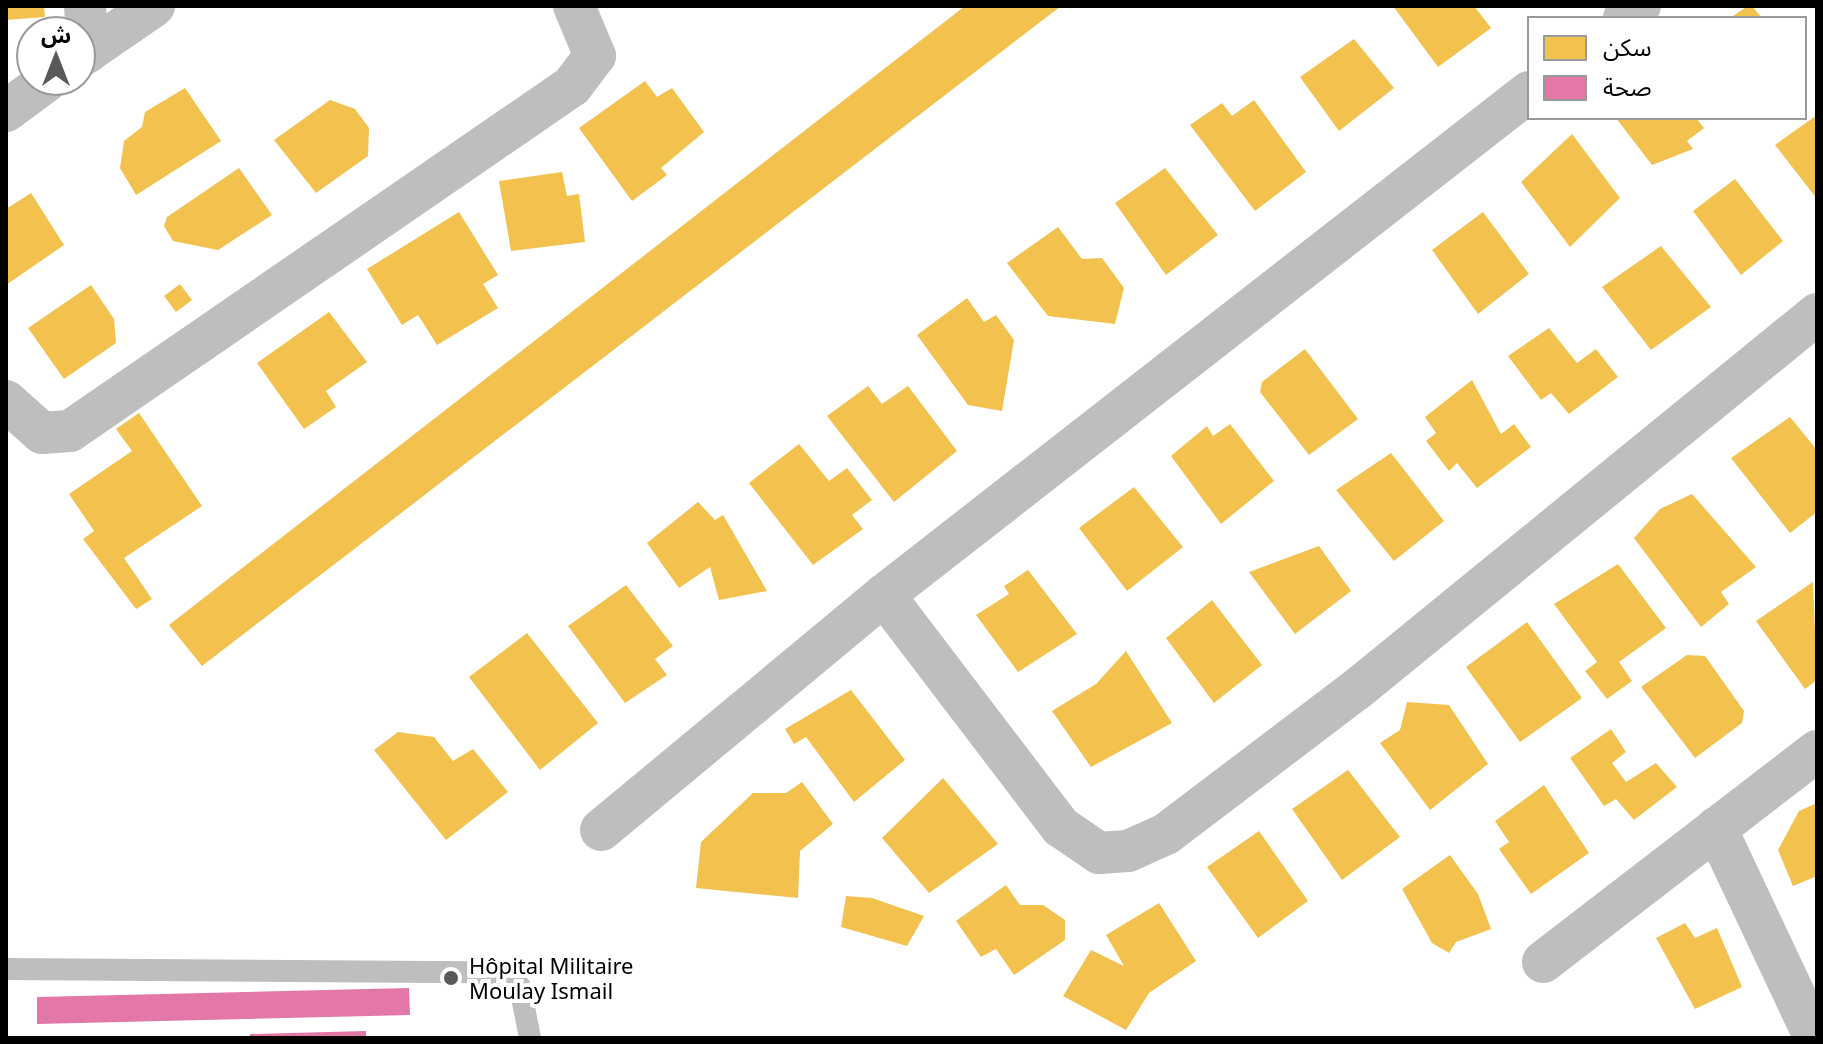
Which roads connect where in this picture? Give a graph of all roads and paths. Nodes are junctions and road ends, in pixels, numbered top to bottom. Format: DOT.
graph roads {
  1 [pos="154,6"];
  2 [pos="574,6"];
  3 [pos="96,47"];
  4 [pos="1527,94"];
  5 [pos="1817,314"];
  6 [pos="6,401"];
  7 [pos="884,595"];
  8 [pos="1817,751"];
  9 [pos="1716,828"];
  10 [pos="601,830"];
  11 [pos="1543,962"];
  12 [pos="6,969"];
  13 [pos="530,1038"];
  14 [pos="1815,1038"];
  1 -- 3 [label="street"];
  2 -- 6 [label="street"];
  4 -- 7 [label="street"];
  5 -- 7 [label="street"];
  7 -- 10 [label="street"];
  8 -- 9 [label="street"];
  9 -- 11 [label="street"];
  9 -- 14 [label="street"];
  12 -- 13 [label="lane"];
}
